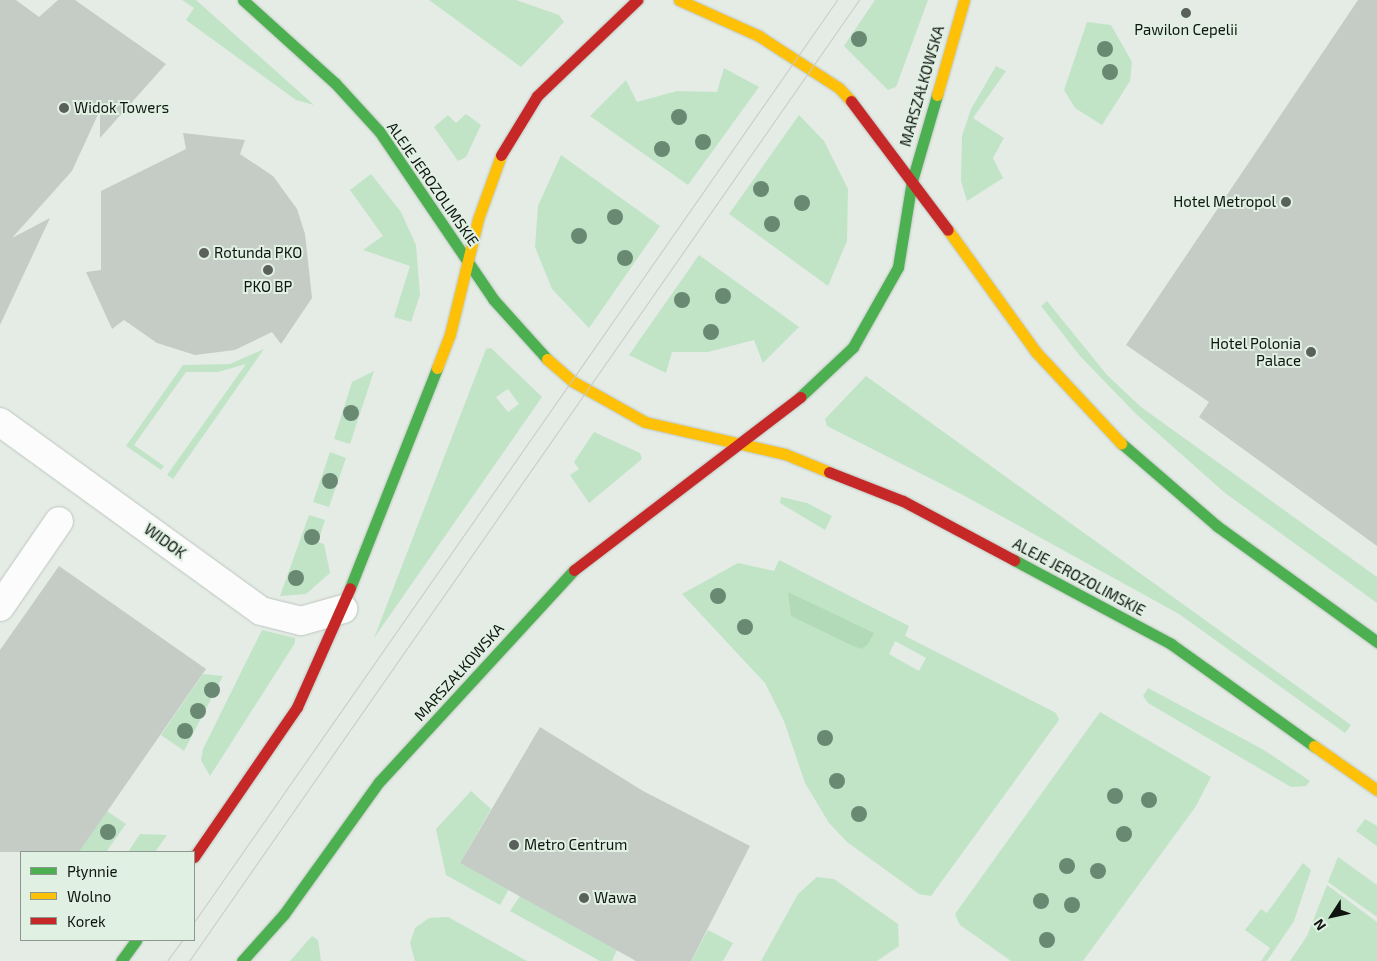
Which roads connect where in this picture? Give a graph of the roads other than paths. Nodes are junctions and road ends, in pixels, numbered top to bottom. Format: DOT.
graph roads {
  1 [pos="243,0"];
  2 [pos="637,0"];
  3 [pos="679,0"];
  4 [pos="964,0"];
  5 [pos="912,181"];
  6 [pos="469,261"];
  7 [pos="0,422"];
  8 [pos="739,444"];
  9 [pos="59,521"];
  10 [pos="0,607"];
  11 [pos="343,609"];
  12 [pos="1377,642"];
  13 [pos="1377,790"];
  14 [pos="195,855"];
  15 [pos="135,941"];
  16 [pos="121,961"];
  17 [pos="242,961"];
  1 -- 6 [label="main road, ALEJE JEROZOLIMSKIE"];
  2 -- 6 [label="main road"];
  3 -- 5 [label="main road"];
  4 -- 5 [label="main road, MARSZAŁKOWSKA"];
  5 -- 8 [label="main road, MARSZAŁKOWSKA"];
  5 -- 12 [label="main road"];
  6 -- 8 [label="main road, ALEJE JEROZOLIMSKIE"];
  6 -- 11 [label="main road"];
  7 -- 11 [label="street, WIDOK"];
  8 -- 13 [label="main road, ALEJE JEROZOLIMSKIE"];
  8 -- 17 [label="main road, MARSZAŁKOWSKA"];
  9 -- 10 [label="street"];
  11 -- 14 [label="main road"];
  15 -- 16 [label="main road"];
}
